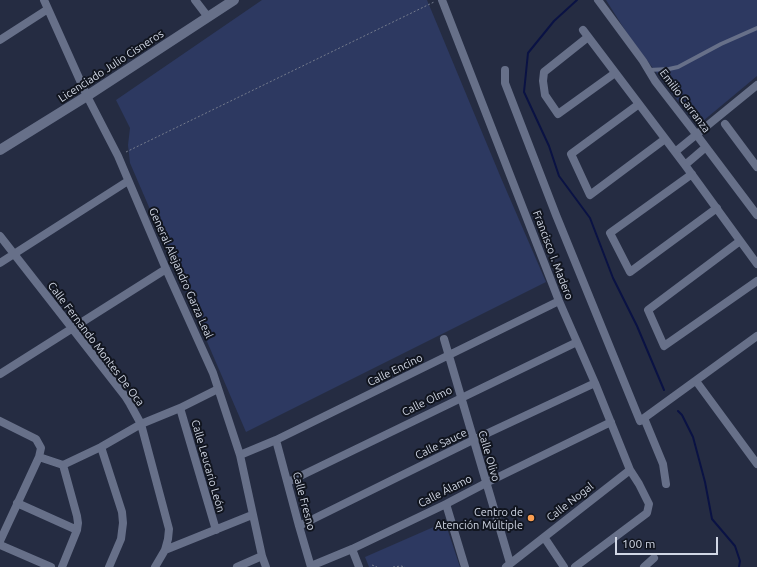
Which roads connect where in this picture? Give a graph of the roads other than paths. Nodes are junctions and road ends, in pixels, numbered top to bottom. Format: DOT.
graph roads {
  1 [pos="44,0"];
  2 [pos="195,0"];
  3 [pos="234,0"];
  4 [pos="442,0"];
  5 [pos="600,1"];
  6 [pos="48,9"];
  7 [pos="208,17"];
  8 [pos="757,28"];
  9 [pos="583,30"];
  10 [pos="588,37"];
  11 [pos="0,40"];
  12 [pos="505,70"];
  13 [pos="648,70"];
  14 [pos="615,73"];
  15 [pos="757,85"];
  16 [pos="87,96"];
  17 [pos="639,104"];
  18 [pos="725,124"];
  19 [pos="696,134"];
  20 [pos="665,139"];
  21 [pos="706,147"];
  22 [pos="0,150"];
  23 [pos="675,152"];
  24 [pos="686,165"];
  25 [pos="757,167"];
  26 [pos="692,174"];
  27 [pos="128,181"];
  28 [pos="717,208"];
  29 [pos="757,214"];
  30 [pos="0,236"];
  31 [pos="740,241"];
  32 [pos="15,254"];
  33 [pos="0,263"];
  34 [pos="757,264"];
  35 [pos="166,269"];
  36 [pos="757,281"];
  37 [pos="559,301"];
  38 [pos="72,329"];
  39 [pos="757,336"];
  40 [pos="444,339"];
  41 [pos="577,342"];
  42 [pos="449,356"];
  43 [pos="0,374"];
  44 [pos="696,381"];
  45 [pos="595,383"];
  46 [pos="218,389"];
  47 [pos="461,397"];
  48 [pos="180,408"];
  49 [pos="644,418"];
  50 [pos="0,421"];
  51 [pos="611,422"];
  52 [pos="141,424"];
  53 [pos="276,440"];
  54 [pos="473,440"];
  55 [pos="101,447"];
  56 [pos="240,456"];
  57 [pos="39,457"];
  58 [pos="757,464"];
  59 [pos="63,465"];
  60 [pos="630,470"];
  61 [pos="288,482"];
  62 [pos="486,483"];
  63 [pos="666,484"];
  64 [pos="17,503"];
  65 [pos="446,504"];
  66 [pos="252,515"];
  67 [pos="299,526"];
  68 [pos="77,530"];
  69 [pos="216,530"];
  70 [pos="544,537"];
  71 [pos="0,543"];
  72 [pos="352,549"];
  73 [pos="165,550"];
  74 [pos="262,556"];
  75 [pos="654,558"];
  76 [pos="508,565"];
  77 [pos="51,567"];
  78 [pos="62,567"];
  79 [pos="109,567"];
  80 [pos="155,567"];
  81 [pos="237,567"];
  82 [pos="266,567"];
  83 [pos="311,567"];
  84 [pos="359,567"];
  85 [pos="465,567"];
  86 [pos="564,567"];
  87 [pos="575,567"];
  88 [pos="644,567"];
  1 -- 6 [label="street, General Alejandro Garza Leal"];
  2 -- 7 [label="street"];
  3 -- 7 [label="street, Licenciado Julio Cisneros"];
  4 -- 37 [label="street, Francisco I. Madero"];
  5 -- 13 [label="street, Emilio Carranza"];
  6 -- 11 [label="street"];
  6 -- 16 [label="street, General Alejandro Garza Leal"];
  7 -- 16 [label="street, Licenciado Julio Cisneros"];
  8 -- 13 [label="lane"];
  9 -- 10 [label="street"];
  10 -- 14 [label="street"];
  10 -- 14 [label="street"];
  12 -- 49 [label="street"];
  13 -- 19 [label="street, Emilio Carranza"];
  14 -- 17 [label="street"];
  15 -- 19 [label="street"];
  16 -- 22 [label="street, Licenciado Julio Cisneros"];
  16 -- 27 [label="street, General Alejandro Garza Leal"];
  17 -- 20 [label="street"];
  17 -- 20 [label="street"];
  18 -- 25 [label="street"];
  19 -- 21 [label="street, Emilio Carranza"];
  19 -- 23 [label="street"];
  20 -- 23 [label="street"];
  21 -- 24 [label="street"];
  21 -- 29 [label="street, Emilio Carranza"];
  23 -- 24 [label="street"];
  24 -- 26 [label="street"];
  26 -- 28 [label="street"];
  26 -- 28 [label="street"];
  27 -- 32 [label="street"];
  27 -- 35 [label="street, General Alejandro Garza Leal"];
  28 -- 31 [label="street"];
  30 -- 32 [label="street, Calle Fernando Montes De Oca"];
  31 -- 34 [label="street"];
  31 -- 36 [label="street"];
  32 -- 33 [label="street"];
  32 -- 38 [label="street, Calle Fernando Montes De Oca"];
  35 -- 38 [label="street"];
  35 -- 46 [label="street, General Alejandro Garza Leal"];
  37 -- 41 [label="street, Francisco I. Madero"];
  37 -- 42 [label="street, Calle Encino"];
  38 -- 43 [label="street"];
  38 -- 52 [label="street, Calle Fernando Montes De Oca"];
  39 -- 44 [label="street"];
  40 -- 42 [label="street, Calle Olivo"];
  41 -- 45 [label="street, Francisco I. Madero"];
  41 -- 47 [label="street, Calle Olmo"];
  42 -- 47 [label="street, Calle Olivo"];
  42 -- 53 [label="street, Calle Encino"];
  44 -- 49 [label="street"];
  44 -- 58 [label="street"];
  45 -- 51 [label="street, Francisco I. Madero"];
  45 -- 54 [label="street, Calle Sauce"];
  46 -- 48 [label="street"];
  46 -- 56 [label="street, General Alejandro Garza Leal"];
  47 -- 54 [label="street, Calle Olivo"];
  47 -- 61 [label="street, Calle Olmo"];
  48 -- 52 [label="street"];
  48 -- 69 [label="street, Calle Leucario León"];
  49 -- 63 [label="street"];
  50 -- 57 [label="street"];
  51 -- 60 [label="street, Francisco I. Madero"];
  51 -- 62 [label="street, Calle Álamo"];
  52 -- 55 [label="street"];
  52 -- 73 [label="street, Calle Fernando Montes De Oca"];
  53 -- 56 [label="street, Calle Encino"];
  53 -- 61 [label="street, Calle Fresno"];
  54 -- 62 [label="street, Calle Olivo"];
  54 -- 67 [label="street, Calle Sauce"];
  55 -- 59 [label="street"];
  55 -- 79 [label="street"];
  56 -- 66 [label="street, General Alejandro Garza Leal"];
  57 -- 59 [label="street"];
  57 -- 64 [label="street"];
  59 -- 68 [label="street"];
  60 -- 70 [label="street, Calle Nogal"];
  60 -- 87 [label="street, Francisco I. Madero"];
  61 -- 67 [label="street, Calle Fresno"];
  62 -- 65 [label="street, Calle Álamo"];
  62 -- 76 [label="street, Calle Olivo"];
  64 -- 68 [label="street"];
  64 -- 71 [label="street"];
  65 -- 72 [label="street, Calle Álamo"];
  65 -- 85 [label="street"];
  66 -- 69 [label="street"];
  66 -- 74 [label="street, General Alejandro Garza Leal"];
  67 -- 83 [label="street, Calle Fresno"];
  68 -- 78 [label="street"];
  69 -- 73 [label="street"];
  70 -- 76 [label="street, Calle Nogal"];
  70 -- 86 [label="street"];
  71 -- 77 [label="street"];
  72 -- 83 [label="street, Calle Álamo"];
  72 -- 84 [label="street"];
  73 -- 80 [label="street, Calle Fernando Montes De Oca"];
  74 -- 81 [label="street"];
  74 -- 82 [label="street, General Alejandro Garza Leal"];
  75 -- 88 [label="street"];
}
